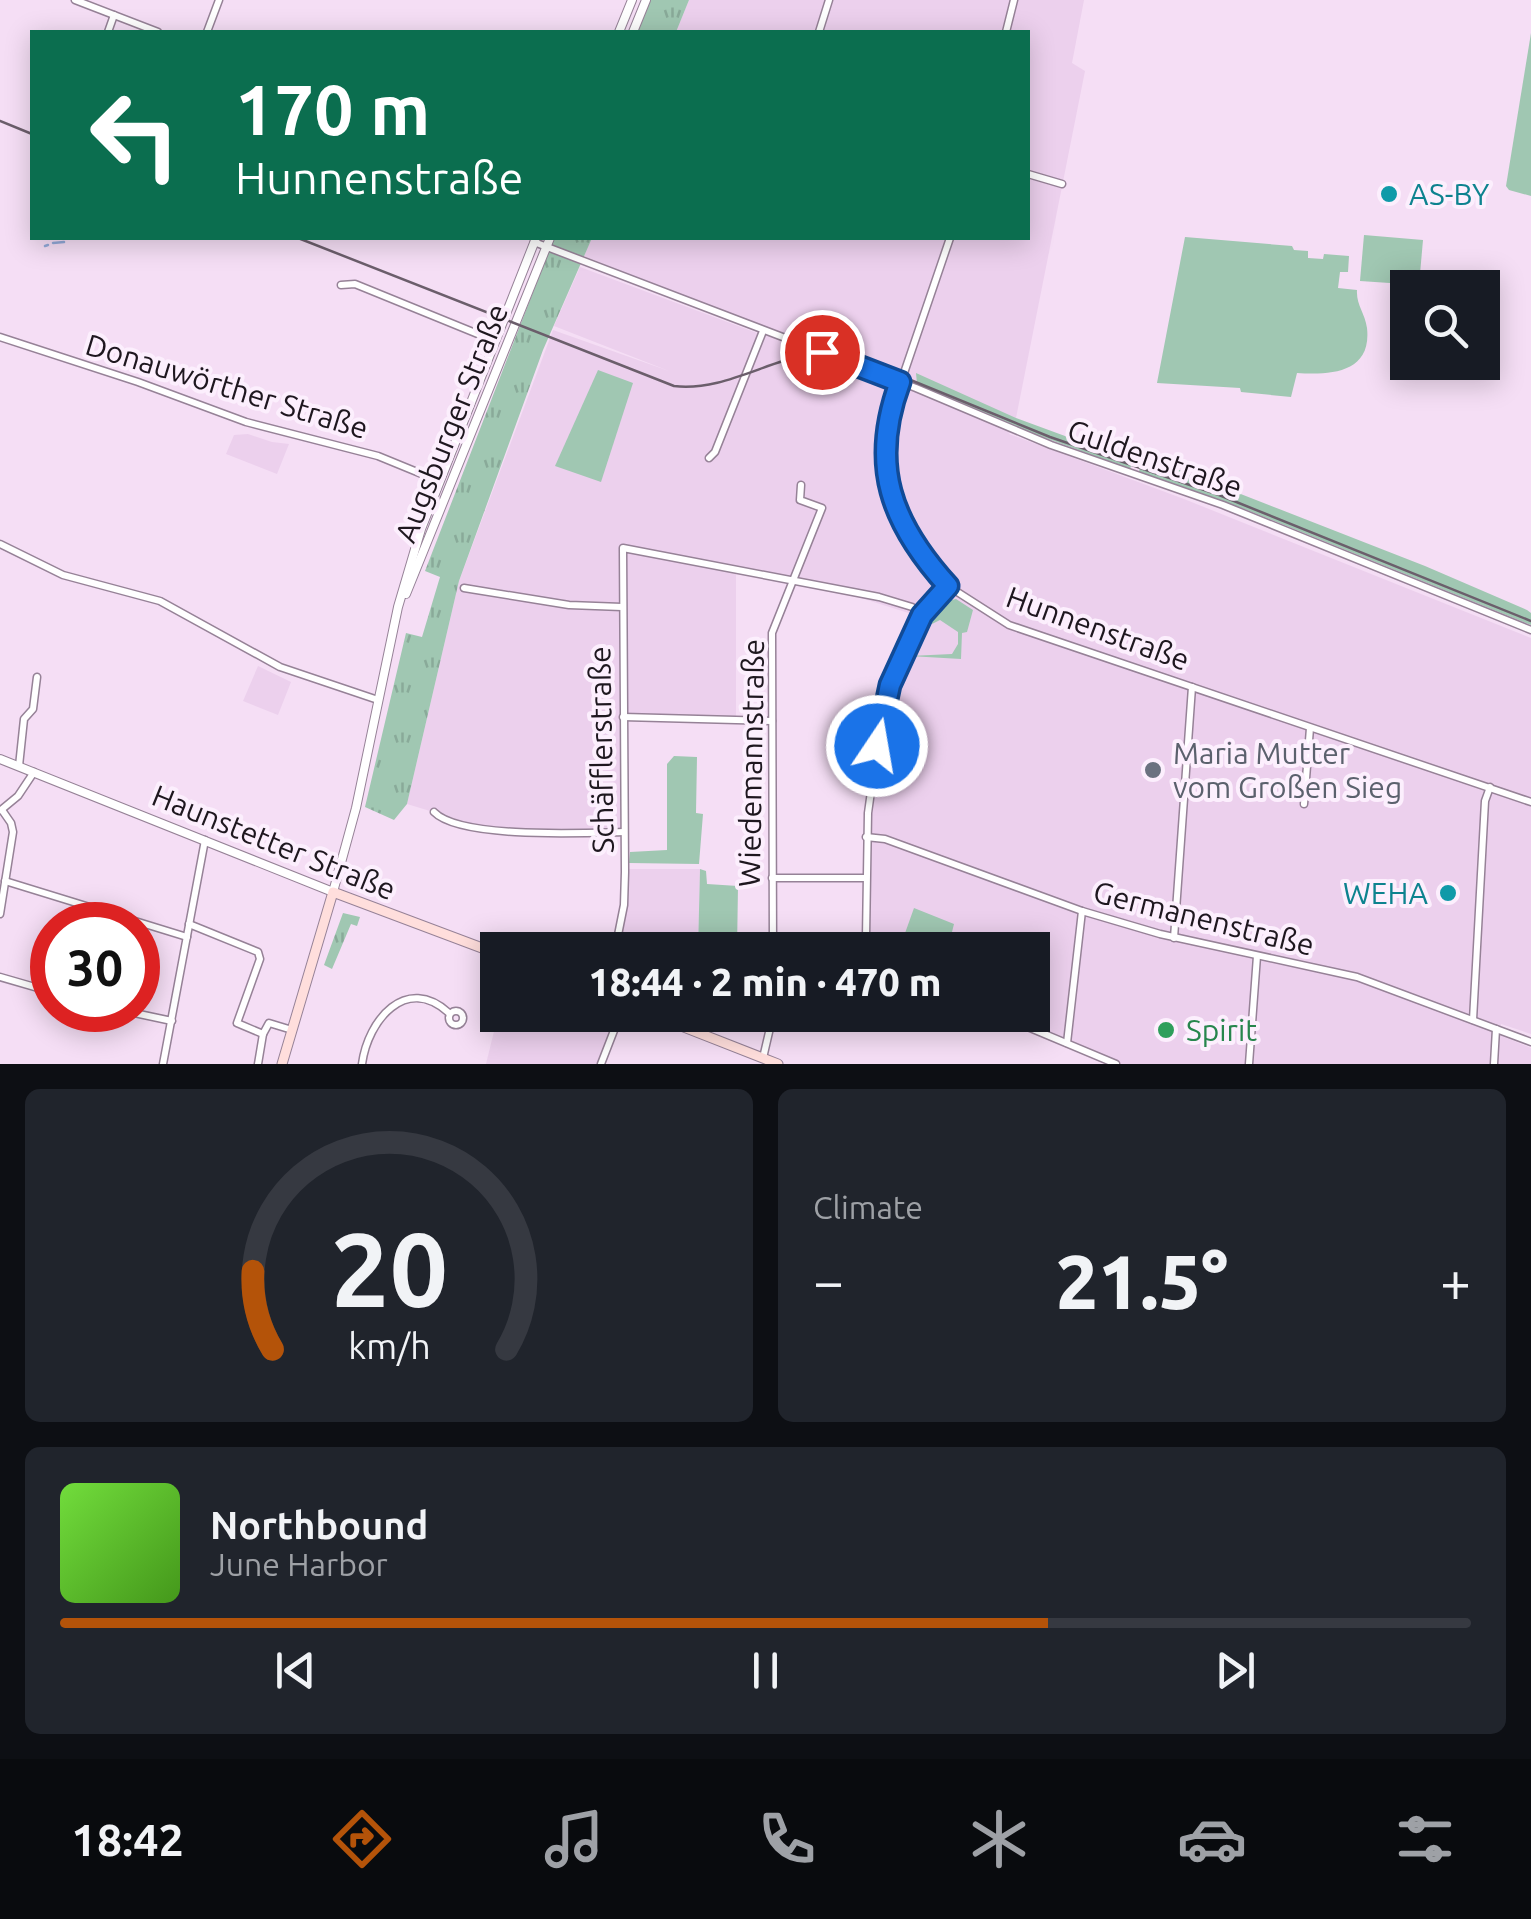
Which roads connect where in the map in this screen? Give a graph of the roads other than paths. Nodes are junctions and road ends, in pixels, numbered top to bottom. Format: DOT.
graph roads {
  1 [pos="75,0"];
  2 [pos="219,0"];
  3 [pos="633,0"];
  4 [pos="829,0"];
  5 [pos="1014,0"];
  6 [pos="645,2"];
  7 [pos="114,16"];
  8 [pos="109,30"];
  9 [pos="152,30"];
  10 [pos="208,30"];
  11 [pos="620,30"];
  12 [pos="633,30"];
  13 [pos="820,30"];
  14 [pos="1006,30"];
  15 [pos="1030,175"];
  16 [pos="1062,184"];
  17 [pos="535,240"];
  18 [pos="949,240"];
  19 [pos="549,242"];
  20 [pos="341,285"];
  21 [pos="763,331"];
  22 [pos="0,338"];
  23 [pos="495,341"];
  24 [pos="900,382"];
  25 [pos="709,458"];
  26 [pos="439,481"];
  27 [pos="800,485"];
  28 [pos="0,544"];
  29 [pos="794,580"];
  30 [pos="948,586"];
  31 [pos="464,588"];
  32 [pos="622,607"];
  33 [pos="922,615"];
  34 [pos="395,626"];
  35 [pos="1531,630"];
  36 [pos="38,677"];
  37 [pos="1192,686"];
  38 [pos="378,700"];
  39 [pos="624,717"];
  40 [pos="772,721"];
  41 [pos="1310,728"];
  42 [pos="0,759"];
  43 [pos="20,766"];
  44 [pos="34,772"];
  45 [pos="1490,787"];
  46 [pos="1531,802"];
  47 [pos="1304,804"];
  48 [pos="1,810"];
  49 [pos="434,812"];
  50 [pos="624,832"];
  51 [pos="866,837"];
  52 [pos="205,840"];
  53 [pos="772,878"];
  54 [pos="866,878"];
  55 [pos="5,881"];
  56 [pos="334,892"];
  57 [pos="1082,911"];
  58 [pos="0,914"];
  59 [pos="189,924"];
  60 [pos="619,932"];
  61 [pos="773,932"];
  62 [pos="866,932"];
  63 [pos="188,937"];
  64 [pos="1174,938"];
  65 [pos="480,947"];
  66 [pos="1257,956"];
  67 [pos="0,977"];
  68 [pos="30,986"];
  69 [pos="449,1013"];
  70 [pos="160,1019"];
  71 [pos="1473,1020"];
  72 [pos="173,1022"];
  73 [pos="1496,1029"];
  74 [pos="292,1031"];
  75 [pos="613,1032"];
  76 [pos="696,1032"];
  77 [pos="769,1032"];
  78 [pos="1040,1032"];
  79 [pos="263,1034"];
  80 [pos="1531,1042"];
  81 [pos="1067,1043"];
  82 [pos="763,1058"];
  83 [pos="163,1064"];
  84 [pos="258,1064"];
  85 [pos="282,1064"];
  86 [pos="362,1064"];
  87 [pos="601,1064"];
  88 [pos="778,1064"];
  89 [pos="1116,1064"];
  90 [pos="1249,1064"];
  91 [pos="1494,1064"];
  1 -- 7 [label="street"];
  2 -- 10 [label="street"];
  3 -- 6 [label="street"];
  3 -- 11 [label="street"];
  4 -- 13 [label="street"];
  5 -- 14 [label="street"];
  6 -- 12 [label="street"];
  7 -- 8 [label="street"];
  7 -- 9 [label="street"];
  15 -- 16 [label="street"];
  17 -- 19 [label="street, Guldenstraße"];
  17 -- 23 [label="street, Augsburger Straße"];
  18 -- 24 [label="street, Hunnenstraße"];
  19 -- 21 [label="street, Guldenstraße"];
  19 -- 34 [label="street, Augsburger Straße"];
  20 -- 23 [label="street"];
  21 -- 24 [label="street, Guldenstraße"];
  21 -- 25 [label="street"];
  22 -- 26 [label="street, Donauwörther Straße"];
  23 -- 26 [label="street, Augsburger Straße"];
  24 -- 30 [label="street, Hunnenstraße"];
  24 -- 35 [label="street, Guldenstraße"];
  26 -- 34 [label="street, Augsburger Straße"];
  27 -- 29 [label="street, Wiedemannstraße"];
  28 -- 38 [label="street"];
  29 -- 32 [label="street, Schäfflerstraße"];
  29 -- 33 [label="street"];
  29 -- 40 [label="street, Wiedemannstraße"];
  30 -- 33 [label="street"];
  30 -- 37 [label="street, Hunnenstraße"];
  31 -- 32 [label="street"];
  32 -- 39 [label="street, Schäfflerstraße"];
  33 -- 51 [label="street"];
  34 -- 38 [label="street, Augsburger Straße"];
  36 -- 43 [label="street"];
  37 -- 41 [label="street, Hunnenstraße"];
  37 -- 64 [label="street"];
  38 -- 56 [label="street, Augsburger Straße"];
  39 -- 40 [label="street"];
  39 -- 50 [label="street, Schäfflerstraße"];
  40 -- 53 [label="street, Wiedemannstraße"];
  41 -- 45 [label="street, Hunnenstraße"];
  41 -- 47 [label="street"];
  42 -- 43 [label="street, Haunstetter Straße"];
  43 -- 44 [label="street, Haunstetter Straße"];
  44 -- 48 [label="street"];
  44 -- 52 [label="street, Haunstetter Straße"];
  45 -- 46 [label="street, Hunnenstraße"];
  45 -- 71 [label="street"];
  48 -- 55 [label="street"];
  49 -- 50 [label="street"];
  50 -- 60 [label="street, Schäfflerstraße"];
  51 -- 54 [label="street"];
  51 -- 57 [label="street, Germanenstraße"];
  52 -- 56 [label="street, Haunstetter Straße"];
  52 -- 59 [label="street"];
  53 -- 54 [label="street"];
  53 -- 61 [label="street, Wiedemannstraße"];
  54 -- 62 [label="street"];
  55 -- 58 [label="street"];
  55 -- 63 [label="street"];
  56 -- 65 [label="main road, Haunstetter Straße"];
  56 -- 74 [label="main road"];
  57 -- 64 [label="street, Germanenstraße"];
  57 -- 81 [label="street"];
  59 -- 63 [label="street"];
  59 -- 79 [label="street"];
  63 -- 72 [label="street"];
  64 -- 66 [label="street, Germanenstraße"];
  66 -- 71 [label="street, Germanenstraße"];
  66 -- 90 [label="street"];
  67 -- 68 [label="street"];
  69 -- 86 [label="street"];
  70 -- 72 [label="street"];
  71 -- 73 [label="street, Germanenstraße"];
  72 -- 83 [label="street"];
  73 -- 80 [label="street, Germanenstraße"];
  73 -- 91 [label="street"];
  74 -- 79 [label="street"];
  74 -- 85 [label="main road"];
  75 -- 87 [label="street"];
  76 -- 82 [label="main road"];
  77 -- 82 [label="street"];
  78 -- 81 [label="street"];
  79 -- 84 [label="street"];
  81 -- 89 [label="street"];
  82 -- 88 [label="main road"];
}
